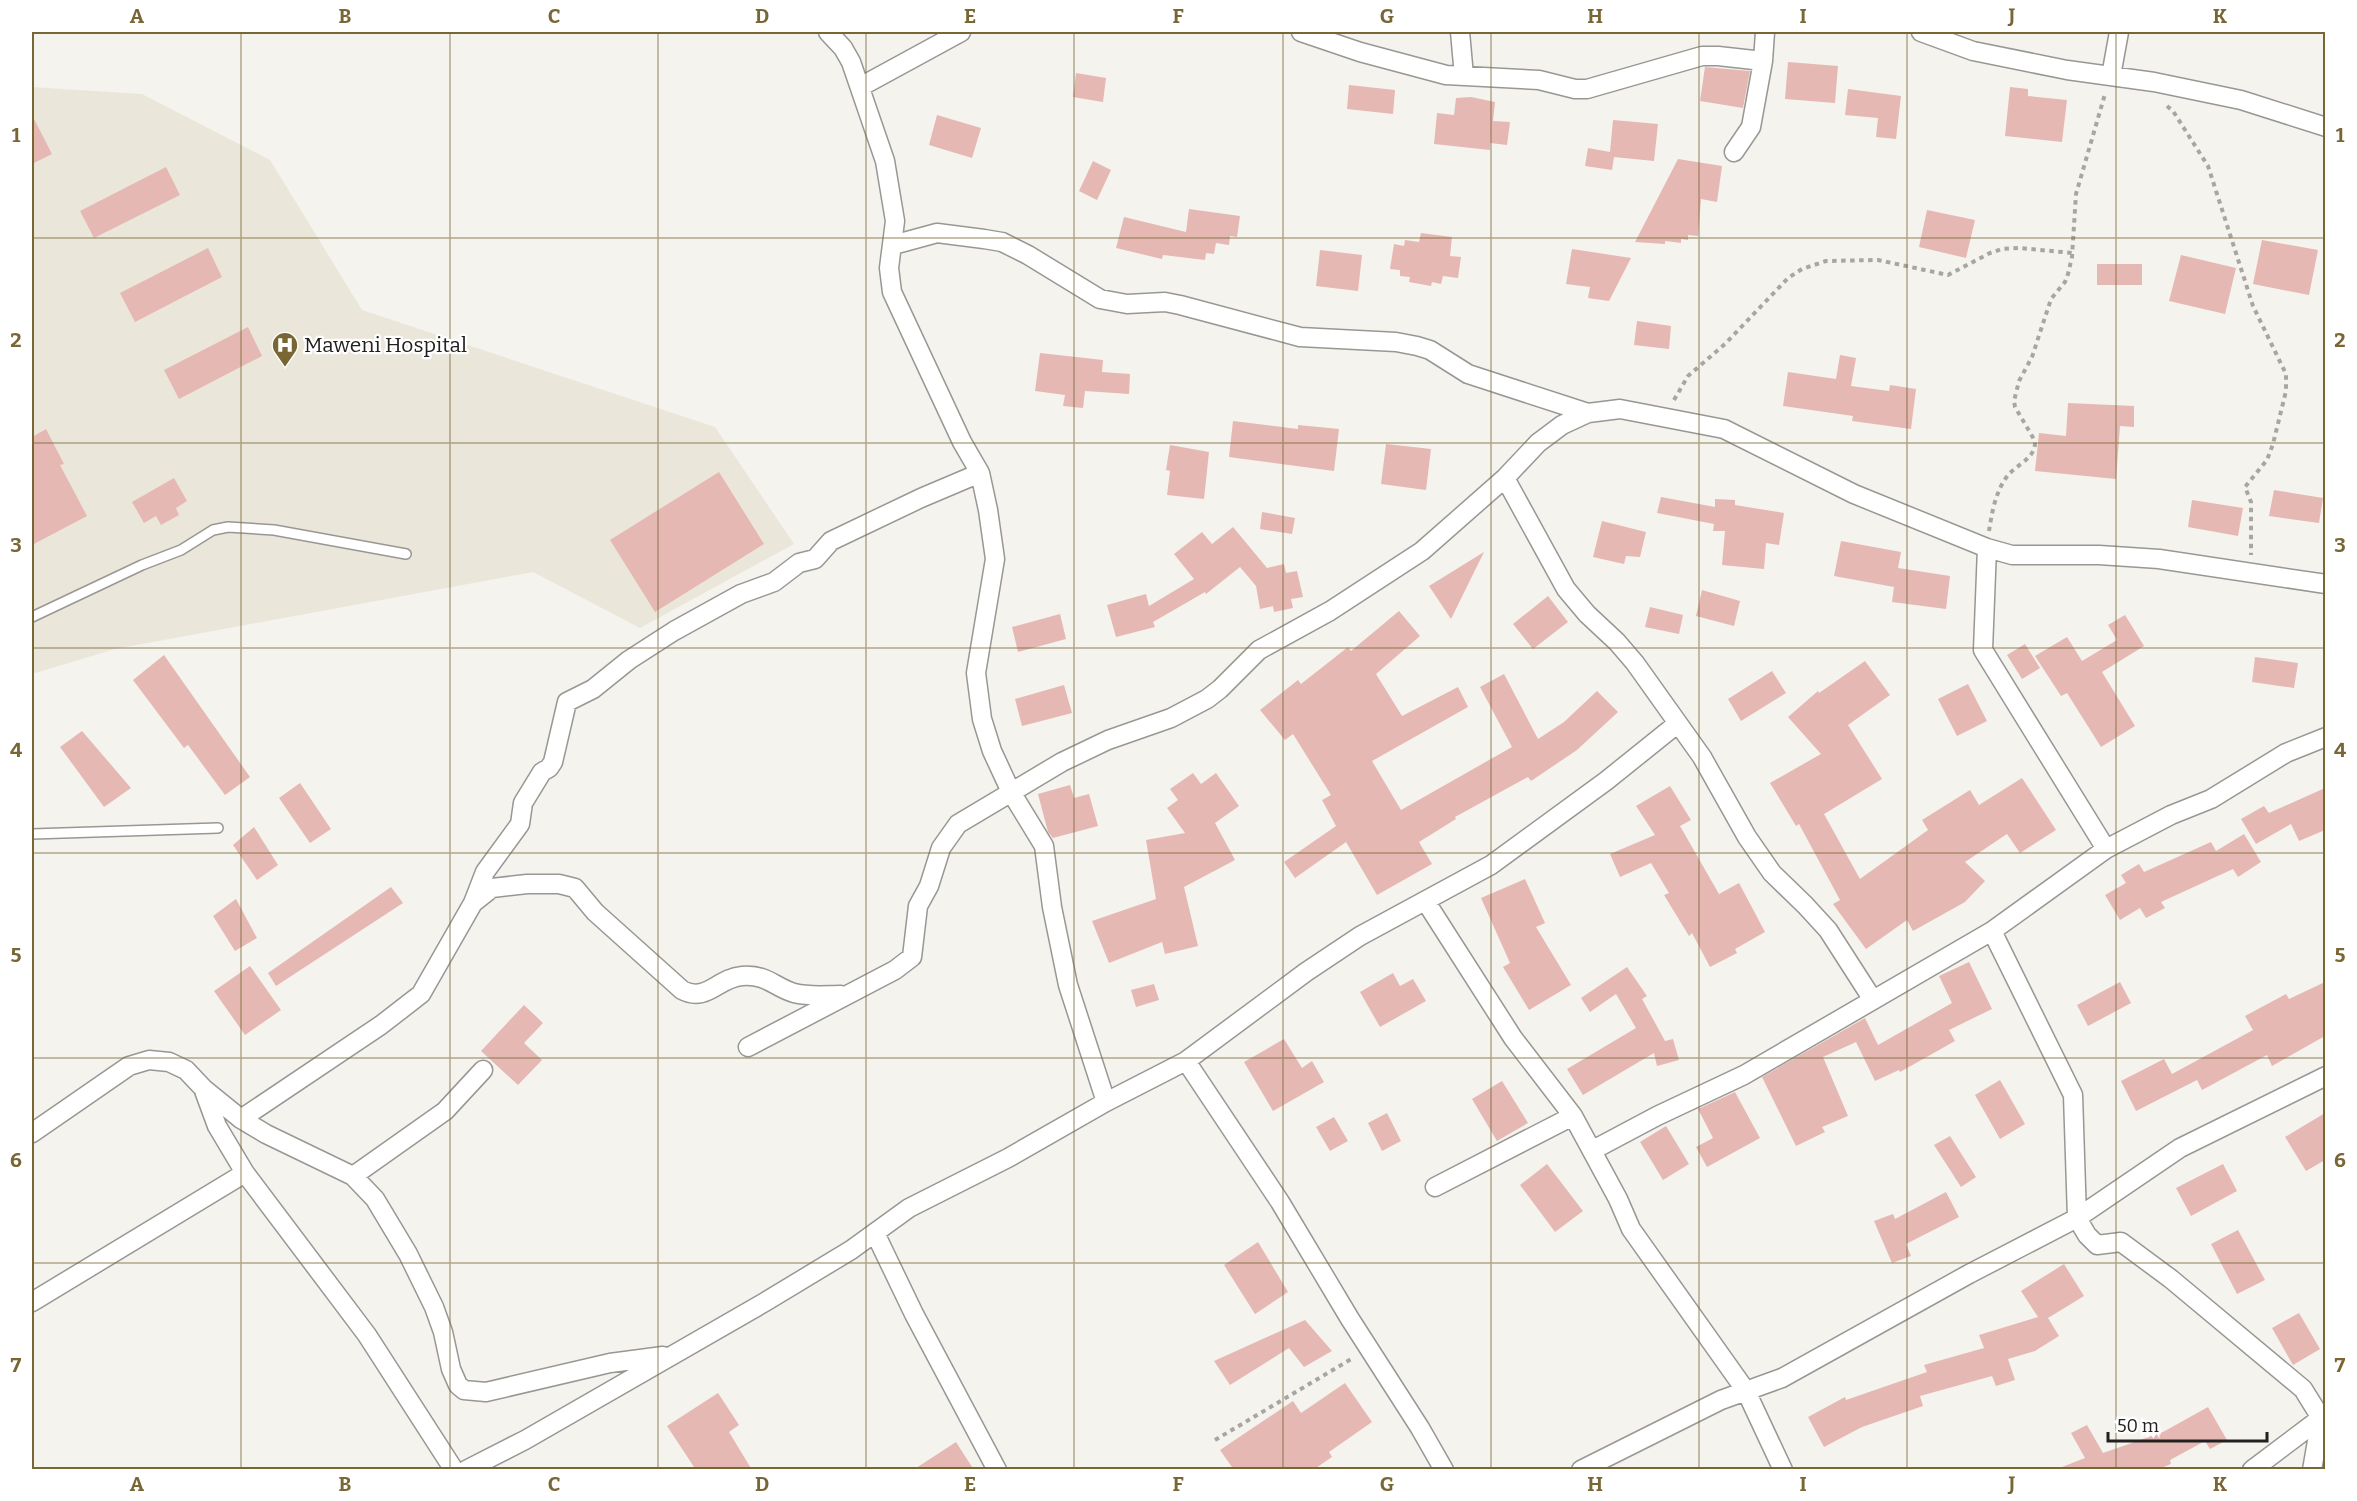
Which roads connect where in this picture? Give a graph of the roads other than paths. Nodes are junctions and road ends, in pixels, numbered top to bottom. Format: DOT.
graph roads {
  1 [pos="828,32"];
  2 [pos="960,32"];
  3 [pos="1301,32"];
  4 [pos="1460,32"];
  5 [pos="1765,32"];
  6 [pos="1921,32"];
  7 [pos="2119,32"];
  8 [pos="1762,61"];
  9 [pos="1464,76"];
  10 [pos="2111,76"];
  11 [pos="860,87"];
  12 [pos="2325,127"];
  13 [pos="1734,152"];
  14 [pos="893,245"];
  15 [pos="1588,413"];
  16 [pos="980,473"];
  17 [pos="1505,478"];
  18 [pos="1987,548"];
  19 [pos="406,554"];
  20 [pos="2325,584"];
  21 [pos="32,617"];
  22 [pos="1677,724"];
  23 [pos="2325,737"];
  24 [pos="1011,792"];
  25 [pos="218,828"];
  26 [pos="32,834"];
  27 [pos="2106,849"];
  28 [pos="1426,902"];
  29 [pos="473,903"];
  30 [pos="1992,931"];
  31 [pos="847,994"];
  32 [pos="1872,1000"];
  33 [pos="748,1047"];
  34 [pos="1186,1062"];
  35 [pos="483,1070"];
  36 [pos="2325,1076"];
  37 [pos="203,1088"];
  38 [pos="1106,1102"];
  39 [pos="1573,1116"];
  40 [pos="241,1119"];
  41 [pos="32,1133"];
  42 [pos="1593,1150"];
  43 [pos="245,1173"];
  44 [pos="353,1176"];
  45 [pos="1435,1187"];
  46 [pos="2077,1218"];
  47 [pos="875,1233"];
  48 [pos="32,1302"];
  49 [pos="674,1355"];
  50 [pos="1746,1391"];
  51 [pos="2321,1418"];
  52 [pos="454,1470"];
  53 [pos="466,1470"];
  54 [pos="997,1470"];
  55 [pos="1444,1470"];
  56 [pos="1581,1470"];
  57 [pos="1783,1470"];
  58 [pos="2252,1470"];
  59 [pos="2312,1470"];
  1 -- 11 [label="street"];
  2 -- 11 [label="street"];
  3 -- 9 [label="street"];
  4 -- 9 [label="street"];
  5 -- 8 [label="street"];
  6 -- 10 [label="street"];
  7 -- 10 [label="street"];
  8 -- 9 [label="street"];
  8 -- 13 [label="street"];
  10 -- 12 [label="street"];
  11 -- 14 [label="street"];
  14 -- 15 [label="street"];
  14 -- 16 [label="street"];
  15 -- 17 [label="street"];
  15 -- 18 [label="street"];
  16 -- 24 [label="street"];
  16 -- 29 [label="street"];
  17 -- 22 [label="street"];
  17 -- 24 [label="street"];
  18 -- 20 [label="street"];
  18 -- 27 [label="street"];
  19 -- 21 [label="lane"];
  22 -- 28 [label="street"];
  22 -- 32 [label="street"];
  23 -- 27 [label="street"];
  24 -- 31 [label="street"];
  24 -- 38 [label="street"];
  25 -- 26 [label="lane"];
  27 -- 30 [label="street"];
  28 -- 34 [label="street"];
  28 -- 39 [label="street"];
  29 -- 31 [label="street"];
  29 -- 40 [label="street"];
  30 -- 32 [label="street"];
  30 -- 46 [label="street"];
  31 -- 33 [label="street"];
  32 -- 42 [label="street"];
  34 -- 38 [label="street"];
  34 -- 55 [label="street"];
  35 -- 44 [label="street"];
  36 -- 46 [label="street"];
  37 -- 40 [label="street"];
  37 -- 41 [label="street"];
  37 -- 43 [label="street"];
  38 -- 47 [label="street"];
  39 -- 42 [label="street"];
  39 -- 45 [label="street"];
  40 -- 44 [label="street"];
  42 -- 50 [label="street"];
  43 -- 48 [label="street"];
  43 -- 52 [label="street"];
  44 -- 49 [label="street"];
  46 -- 50 [label="street"];
  46 -- 51 [label="street"];
  47 -- 49 [label="street"];
  47 -- 54 [label="street"];
  49 -- 53 [label="street"];
  50 -- 56 [label="street"];
  50 -- 57 [label="street"];
  51 -- 58 [label="street"];
  51 -- 59 [label="street"];
}
